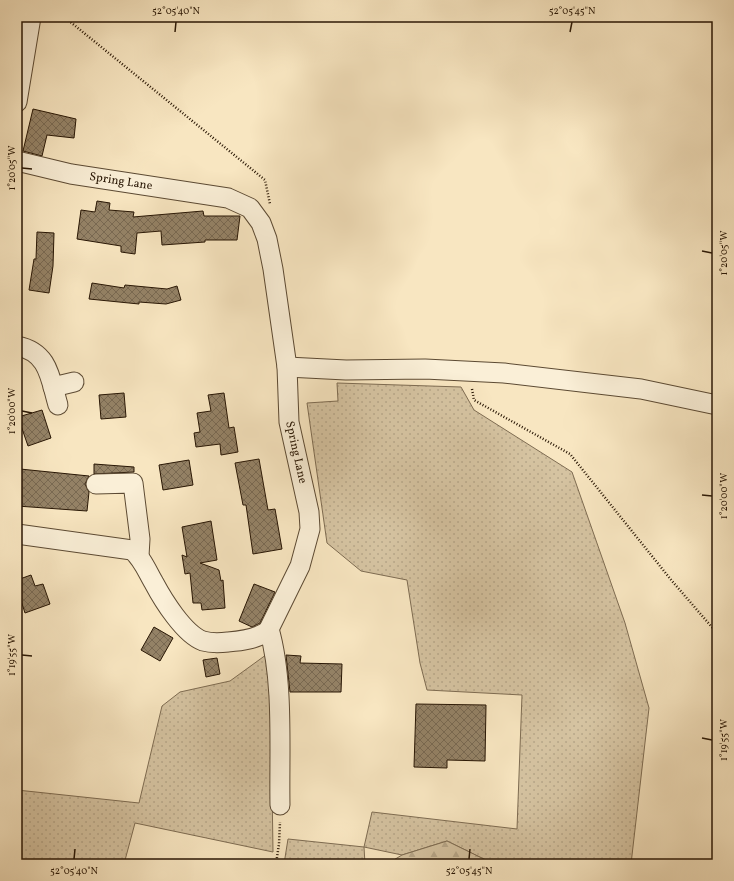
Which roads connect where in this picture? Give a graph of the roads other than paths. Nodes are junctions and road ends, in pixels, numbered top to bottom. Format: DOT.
graph roads {
  1 [pos="31,17"];
  2 [pos="17,102"];
  3 [pos="17,161"];
  4 [pos="17,346"];
  5 [pos="287,367"];
  6 [pos="74,382"];
  7 [pos="53,387"];
  8 [pos="58,405"];
  9 [pos="717,405"];
  10 [pos="96,484"];
  11 [pos="17,534"];
  12 [pos="139,556"];
  13 [pos="269,629"];
  14 [pos="280,806"];
  1 -- 2 [label="street"];
  3 -- 5 [label="street, Spring Lane"];
  4 -- 7 [label="street"];
  5 -- 9 [label="street"];
  5 -- 13 [label="street, Spring Lane"];
  6 -- 7 [label="street"];
  7 -- 8 [label="street"];
  10 -- 12 [label="street"];
  11 -- 12 [label="street"];
  12 -- 13 [label="street"];
  13 -- 14 [label="street"];
}
